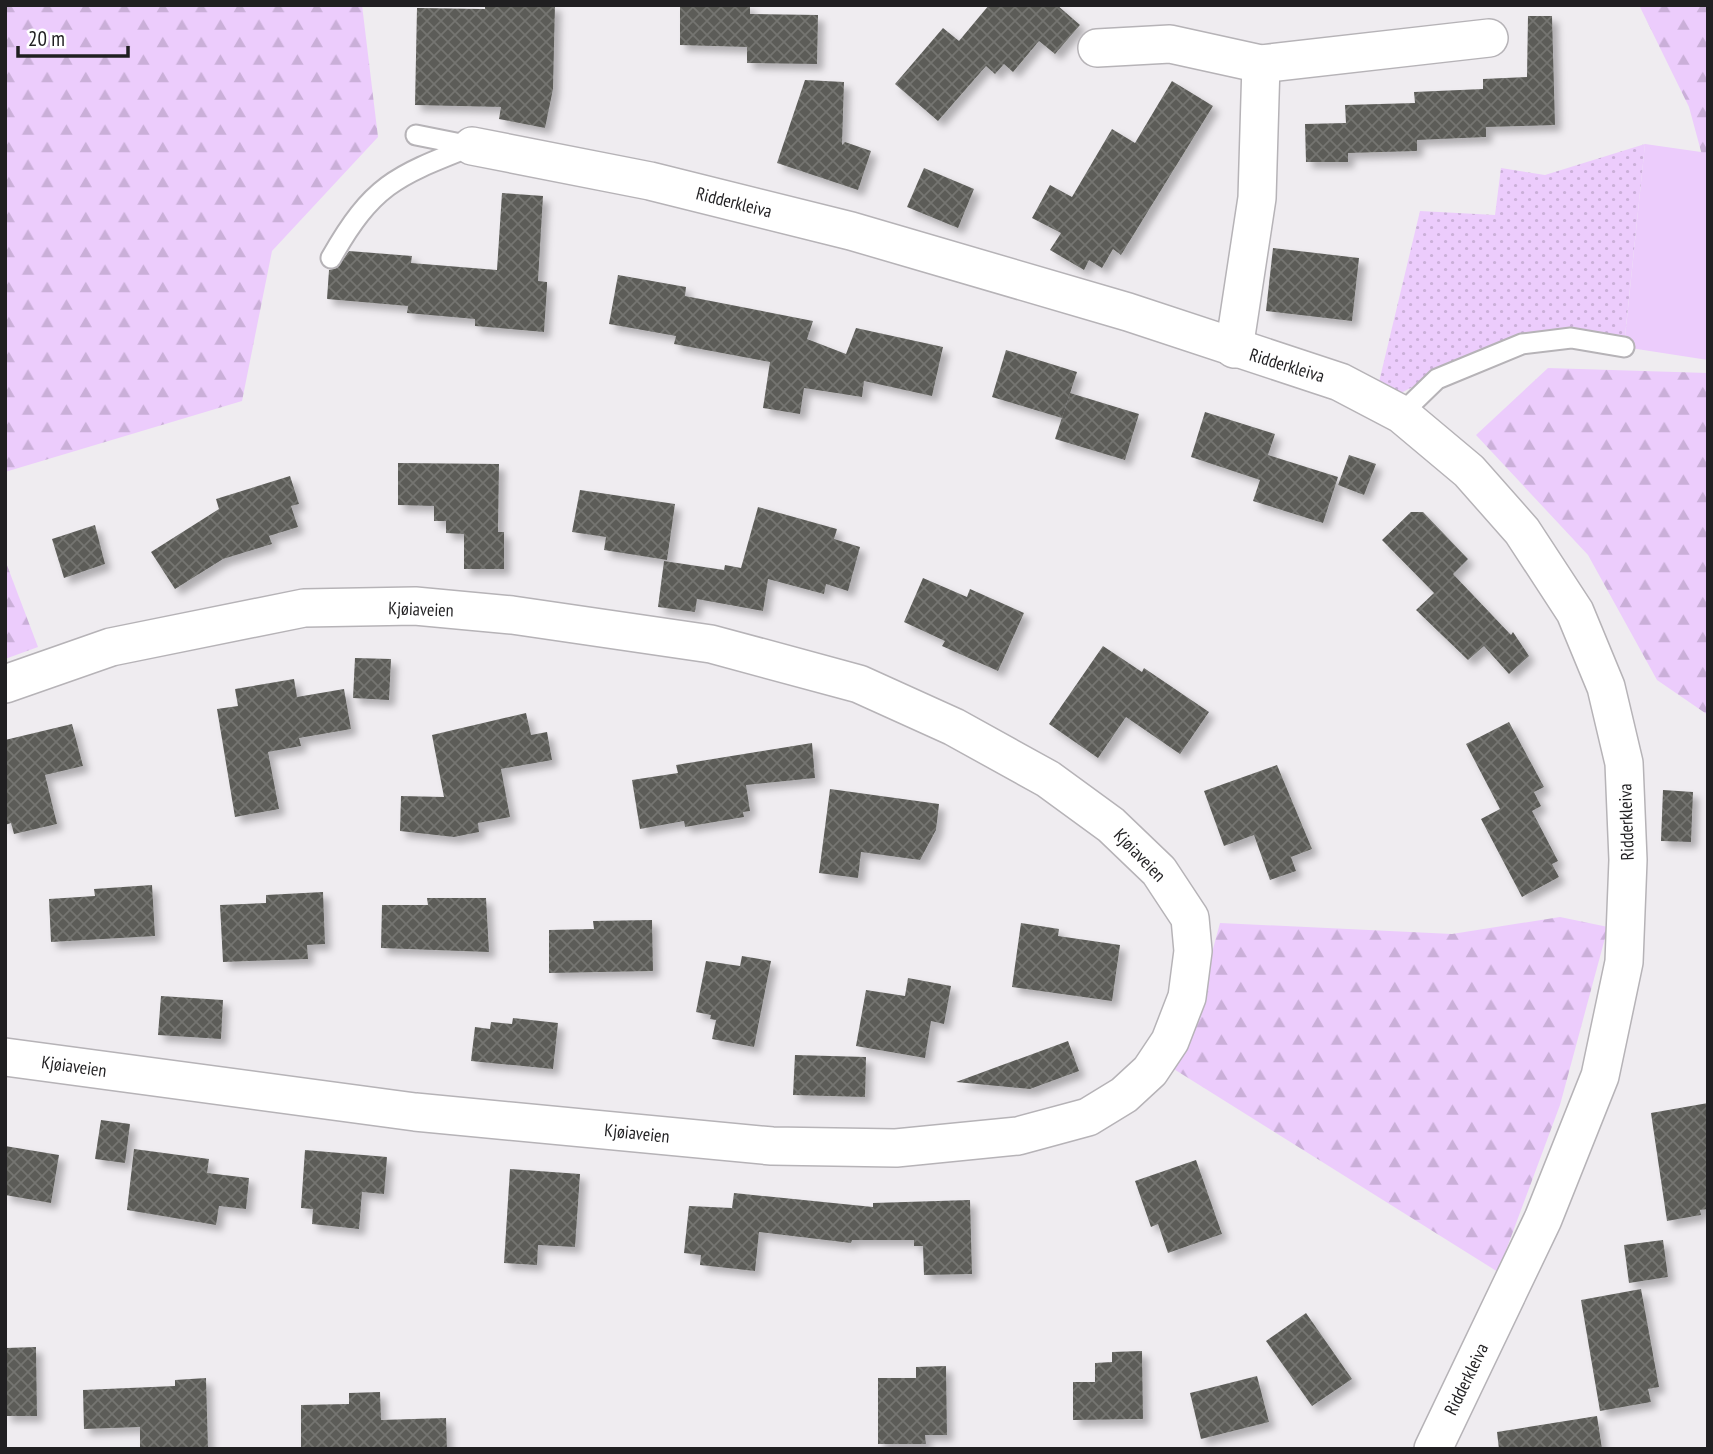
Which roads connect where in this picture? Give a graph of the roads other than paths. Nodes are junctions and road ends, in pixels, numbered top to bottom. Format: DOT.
graph roads {
  1 [pos="1489,38"];
  2 [pos="1097,48"];
  3 [pos="1261,64"];
  4 [pos="416,135"];
  5 [pos="472,146"];
  6 [pos="331,258"];
  7 [pos="1624,346"];
  8 [pos="1234,349"];
  9 [pos="1401,414"];
  10 [pos="5,684"];
  11 [pos="5,1057"];
  12 [pos="1433,1449"];
  1 -- 3 [label="street"];
  2 -- 3 [label="street"];
  3 -- 8 [label="street, Ridderkleiva"];
  4 -- 5 [label="lane"];
  5 -- 6 [label="lane"];
  5 -- 8 [label="street, Ridderkleiva"];
  7 -- 9 [label="lane"];
  8 -- 9 [label="street, Ridderkleiva"];
  9 -- 12 [label="street, Ridderkleiva"];
  10 -- 11 [label="street, Kjøiaveien"];
}
